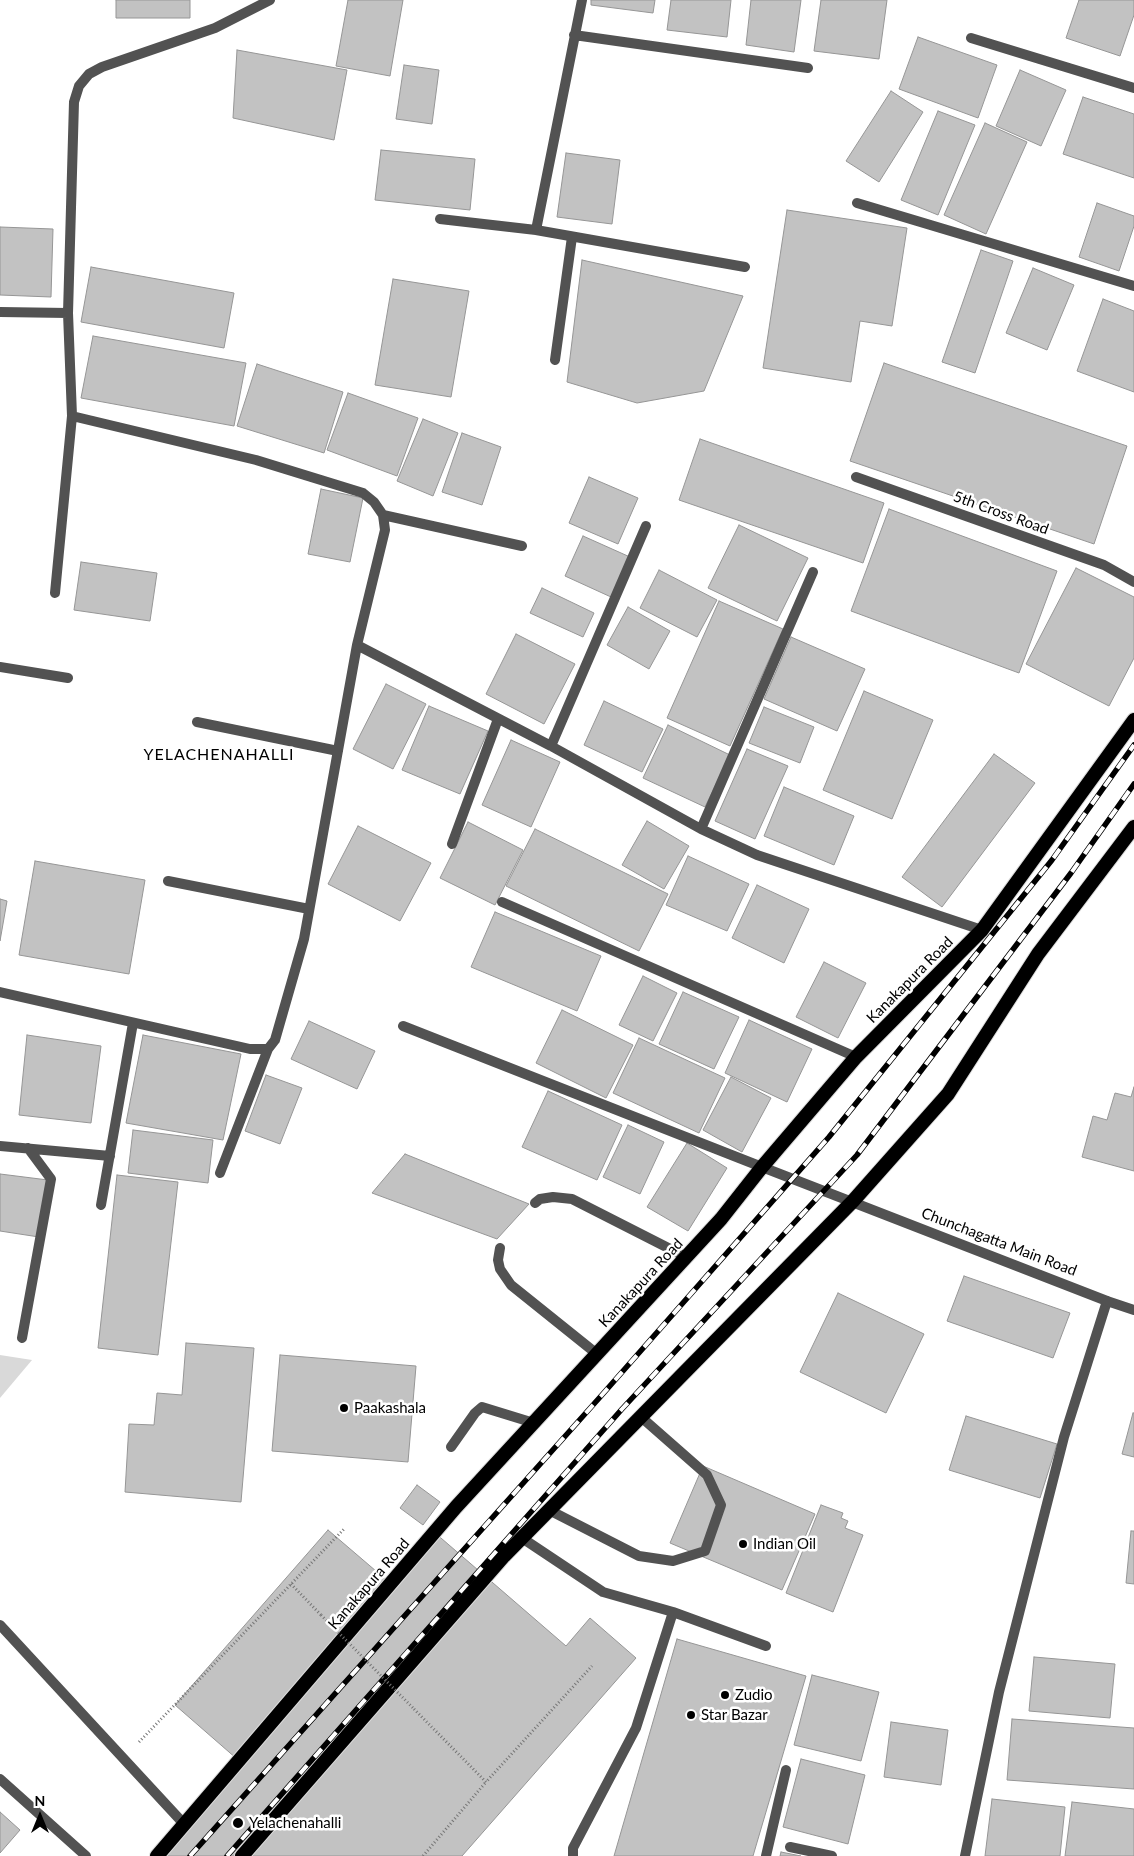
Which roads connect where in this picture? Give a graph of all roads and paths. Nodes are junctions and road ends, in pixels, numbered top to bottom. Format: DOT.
graph roads {
  1 [pos="270,0"];
  2 [pos="582,0"];
  3 [pos="574,35"];
  4 [pos="971,38"];
  5 [pos="808,68"];
  6 [pos="1134,88"];
  7 [pos="857,203"];
  8 [pos="440,219"];
  9 [pos="536,230"];
  10 [pos="572,237"];
  11 [pos="744,267"];
  12 [pos="1134,286"];
  13 [pos="0,312"];
  14 [pos="68,313"];
  15 [pos="555,360"];
  16 [pos="72,416"];
  17 [pos="856,477"];
  18 [pos="383,514"];
  19 [pos="646,526"];
  20 [pos="522,546"];
  21 [pos="813,572"];
  22 [pos="1134,582"];
  23 [pos="55,594"];
  24 [pos="357,645"];
  25 [pos="0,667"];
  26 [pos="68,678"];
  27 [pos="498,718"];
  28 [pos="1134,720"];
  29 [pos="197,722"];
  30 [pos="551,746"];
  31 [pos="338,751"];
  32 [pos="1134,827"];
  33 [pos="702,829"];
  34 [pos="452,844"];
  35 [pos="168,881"];
  36 [pos="502,902"];
  37 [pos="309,909"];
  38 [pos="982,930"];
  39 [pos="0,992"];
  40 [pos="133,1023"];
  41 [pos="403,1026"];
  42 [pos="268,1049"];
  43 [pos="856,1057"];
  44 [pos="0,1146"];
  45 [pos="28,1148"];
  46 [pos="110,1156"];
  47 [pos="762,1166"];
  48 [pos="220,1173"];
  49 [pos="853,1201"];
  50 [pos="535,1203"];
  51 [pos="101,1205"];
  52 [pos="500,1248"];
  53 [pos="686,1257"];
  54 [pos="1107,1301"];
  55 [pos="1134,1310"];
  56 [pos="22,1338"];
  57 [pos="597,1354"];
  58 [pos="641,1417"];
  59 [pos="534,1423"];
  60 [pos="451,1447"];
  61 [pos="549,1510"];
  62 [pos="345,1528"];
  63 [pos="522,1538"];
  64 [pos="291,1584"];
  65 [pos="672,1612"];
  66 [pos="0,1625"];
  67 [pos="766,1646"];
  68 [pos="592,1666"];
  69 [pos="123,1759"];
  70 [pos="786,1770"];
  71 [pos="0,1779"];
  72 [pos="486,1782"];
  73 [pos="184,1824"];
  74 [pos="790,1847"];
  75 [pos="86,1856"];
  76 [pos="157,1856"];
  77 [pos="242,1856"];
  78 [pos="423,1856"];
  79 [pos="573,1856"];
  80 [pos="766,1856"];
  81 [pos="832,1856"];
  82 [pos="965,1856"];
  1 -- 14 [label="street"];
  2 -- 3 [label="street"];
  3 -- 5 [label="street"];
  3 -- 9 [label="street"];
  4 -- 6 [label="street"];
  7 -- 12 [label="street"];
  8 -- 9 [label="street"];
  9 -- 10 [label="street"];
  10 -- 11 [label="street"];
  10 -- 15 [label="street"];
  13 -- 14 [label="street"];
  14 -- 16 [label="street"];
  16 -- 18 [label="street"];
  16 -- 23 [label="street"];
  17 -- 22 [label="street, 5th Cross Road"];
  18 -- 20 [label="street"];
  18 -- 24 [label="street"];
  19 -- 30 [label="street"];
  21 -- 33 [label="street"];
  24 -- 27 [label="street"];
  24 -- 31 [label="street"];
  25 -- 26 [label="street"];
  27 -- 30 [label="street"];
  27 -- 34 [label="street"];
  28 -- 38 [label="highway, Kanakapura Road"];
  29 -- 31 [label="street"];
  30 -- 33 [label="street"];
  31 -- 37 [label="street"];
  32 -- 49 [label="highway"];
  33 -- 38 [label="street"];
  35 -- 37 [label="street"];
  36 -- 43 [label="street"];
  37 -- 42 [label="street"];
  38 -- 43 [label="highway, Kanakapura Road"];
  39 -- 40 [label="street"];
  40 -- 42 [label="street"];
  40 -- 46 [label="street"];
  41 -- 47 [label="street, Chunchagatta Main Road"];
  42 -- 48 [label="street"];
  43 -- 47 [label="highway, Kanakapura Road"];
  44 -- 45 [label="street"];
  45 -- 46 [label="street"];
  45 -- 56 [label="street"];
  46 -- 51 [label="street"];
  47 -- 49 [label="street, Chunchagatta Main Road"];
  47 -- 53 [label="highway, Kanakapura Road"];
  49 -- 54 [label="street, Chunchagatta Main Road"];
  49 -- 58 [label="highway"];
  50 -- 53 [label="street"];
  52 -- 57 [label="street"];
  53 -- 57 [label="highway, Kanakapura Road"];
  54 -- 55 [label="street, Chunchagatta Main Road"];
  54 -- 82 [label="street"];
  57 -- 59 [label="highway, Kanakapura Road"];
  58 -- 61 [label="highway"];
  58 -- 61 [label="street"];
  59 -- 60 [label="street"];
  59 -- 73 [label="highway, Kanakapura Road"];
  61 -- 63 [label="highway"];
  62 -- 64 [label="path"];
  63 -- 65 [label="street"];
  63 -- 77 [label="highway"];
  64 -- 69 [label="path"];
  64 -- 72 [label="path, bridge"];
  65 -- 67 [label="street"];
  65 -- 79 [label="street"];
  66 -- 69 [label="street"];
  68 -- 72 [label="path"];
  69 -- 73 [label="street"];
  70 -- 80 [label="street"];
  71 -- 75 [label="street"];
  72 -- 78 [label="path"];
  73 -- 76 [label="highway, Kanakapura Road"];
  74 -- 81 [label="street"];
}
